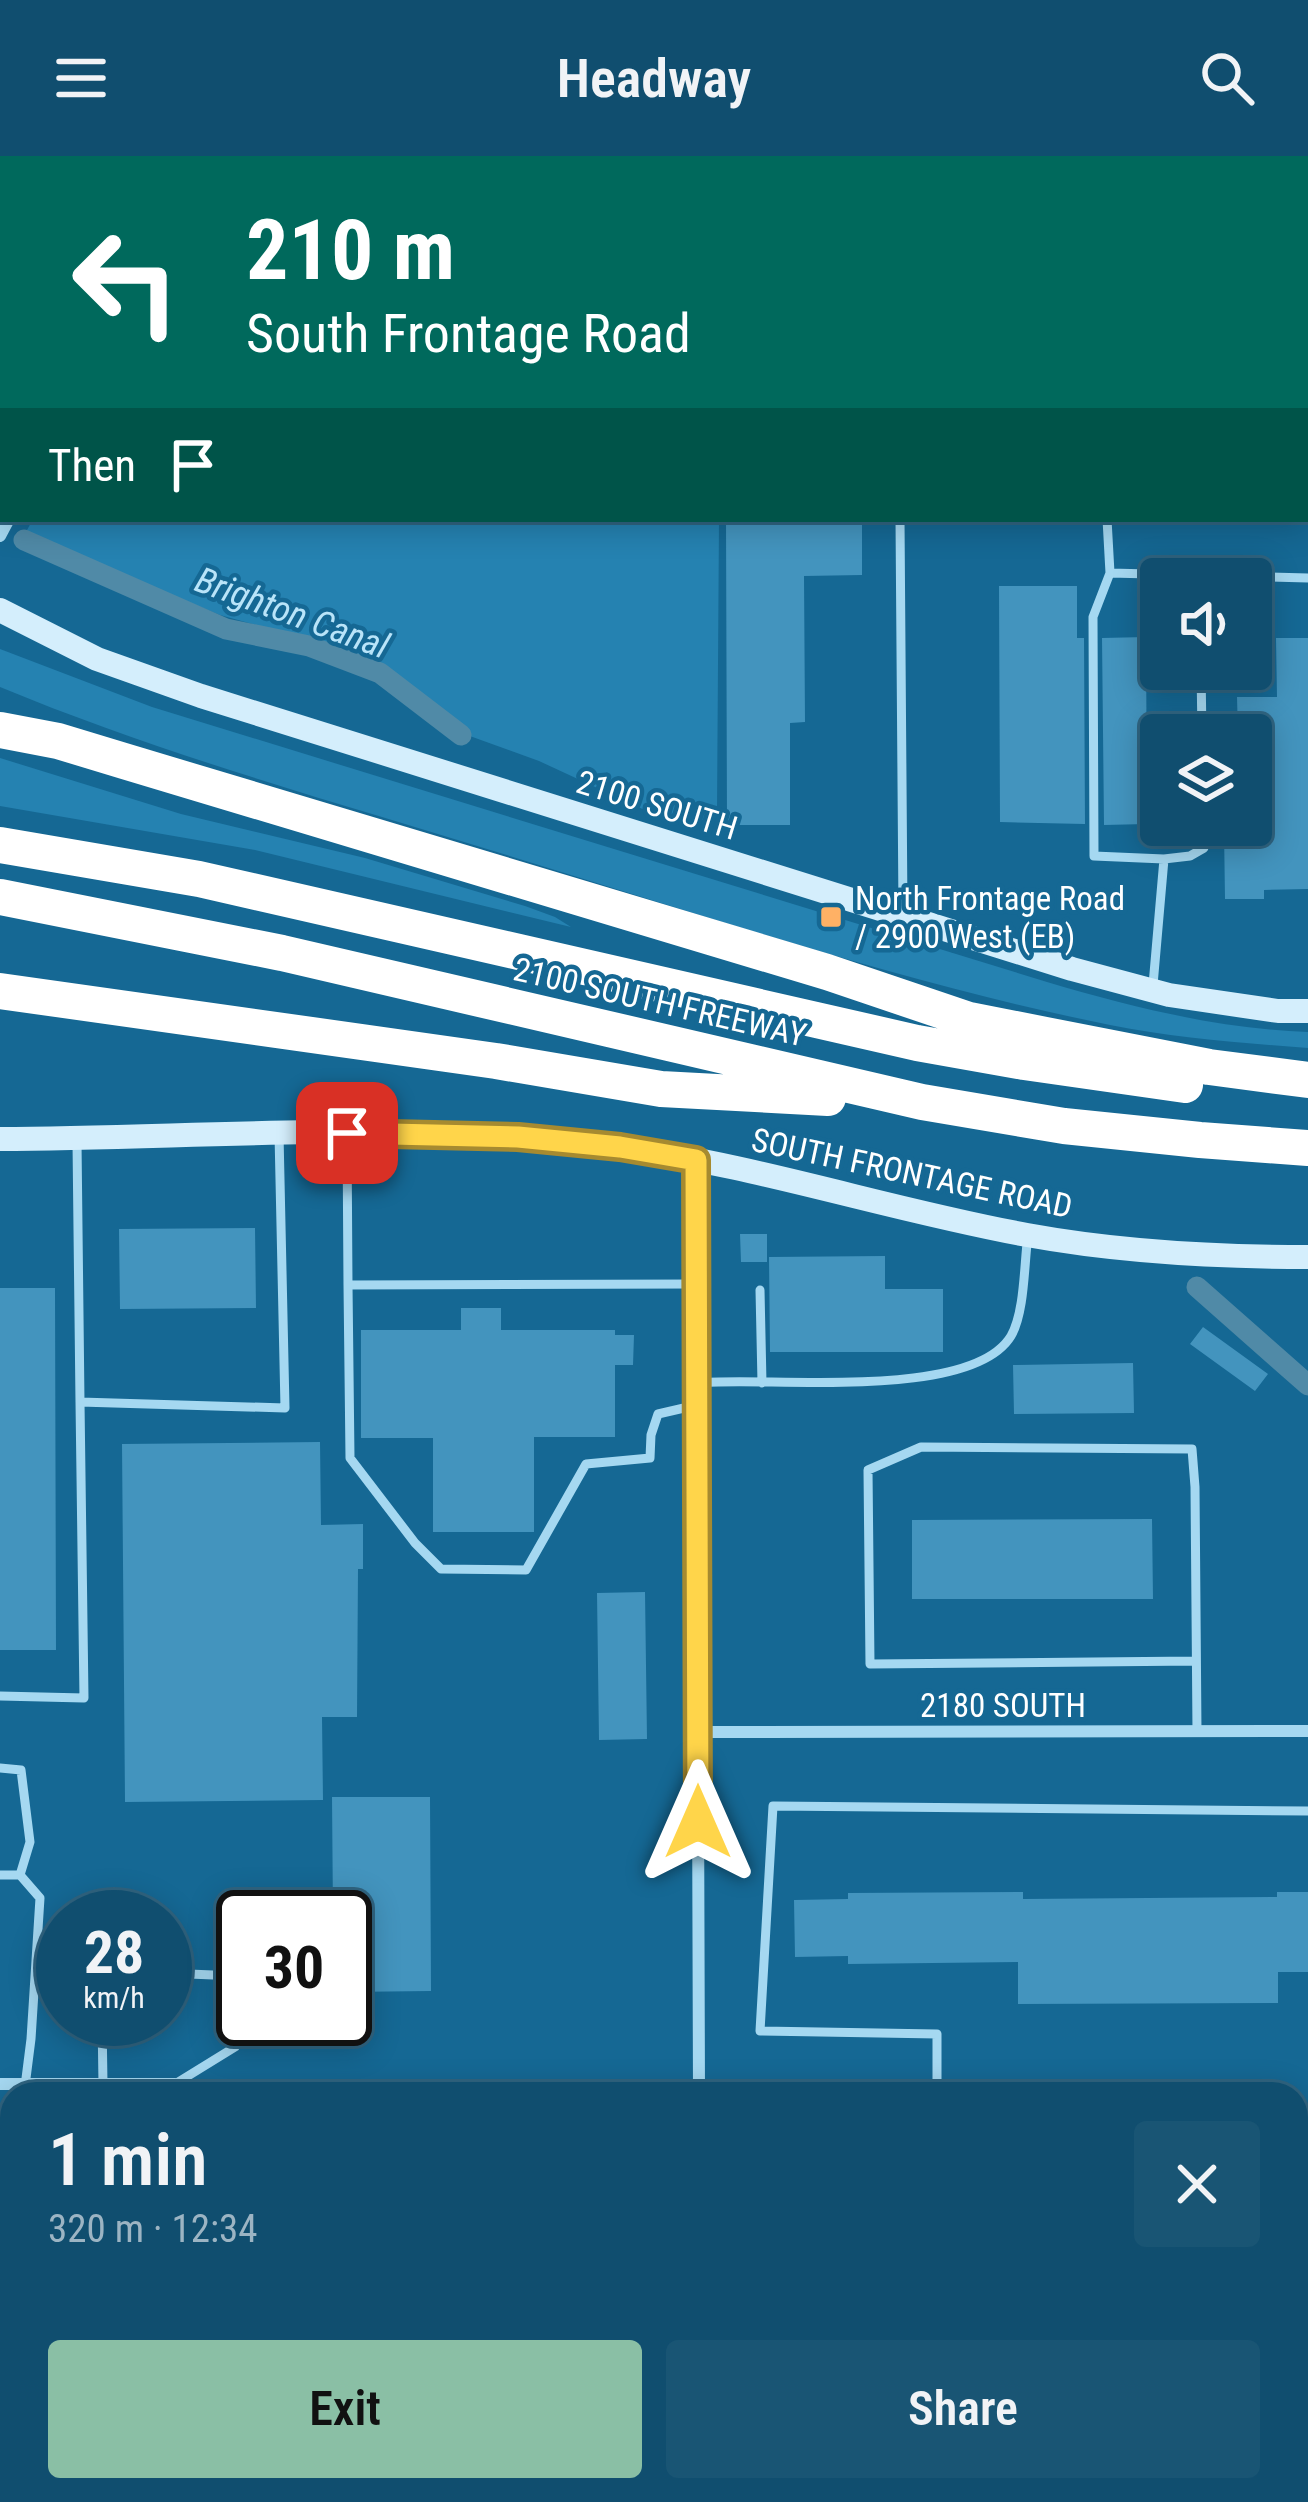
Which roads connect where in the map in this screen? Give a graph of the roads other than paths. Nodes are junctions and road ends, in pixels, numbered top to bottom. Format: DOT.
graph roads {
  1 [pos="901,522"];
  2 [pos="1107,522"];
  3 [pos="1110,573"];
  4 [pos="1308,578"];
  5 [pos="0,610"];
  6 [pos="0,717"];
  7 [pos="0,730"];
  8 [pos="58,741"];
  9 [pos="0,845"];
  10 [pos="1204,846"];
  11 [pos="1165,859"];
  12 [pos="0,897"];
  13 [pos="903,917"];
  14 [pos="0,991"];
  15 [pos="1152,991"];
  16 [pos="1308,1011"];
  17 [pos="1308,1080"];
  18 [pos="1308,1096"];
  19 [pos="998,1116"];
  20 [pos="347,1133"];
  21 [pos="279,1134"];
  22 [pos="0,1139"];
  23 [pos="77,1139"];
  24 [pos="1308,1148"];
  25 [pos="696,1160"];
  26 [pos="1028,1235"];
  27 [pos="1308,1257"];
  28 [pos="696,1284"];
  29 [pos="348,1285"];
  30 [pos="760,1290"];
  31 [pos="696,1383"];
  32 [pos="762,1383"];
  33 [pos="80,1402"];
  34 [pos="697,1405"];
  35 [pos="1196,1660"];
  36 [pos="0,1696"];
  37 [pos="1308,1731"];
  38 [pos="698,1732"];
  39 [pos="1197,1732"];
  40 [pos="0,1768"];
  41 [pos="1308,1811"];
  42 [pos="0,1875"];
  43 [pos="20,1875"];
  44 [pos="102,2046"];
  45 [pos="235,2046"];
  46 [pos="25,2082"];
  47 [pos="103,2082"];
  48 [pos="179,2082"];
  49 [pos="699,2082"];
  50 [pos="937,2082"];
  1 -- 13 [label="lane"];
  2 -- 3 [label="lane"];
  3 -- 4 [label="lane"];
  3 -- 11 [label="lane"];
  5 -- 13 [label="main road, 2100 SOUTH"];
  6 -- 8 [label="highway"];
  7 -- 8 [label="highway"];
  8 -- 17 [label="highway"];
  9 -- 18 [label="highway, 2100 SOUTH FREEWAY"];
  10 -- 11 [label="lane"];
  11 -- 15 [label="lane"];
  12 -- 19 [label="highway, 2100 SOUTH FREEWAY"];
  13 -- 15 [label="main road, 2100 SOUTH"];
  14 -- 19 [label="highway"];
  15 -- 16 [label="main road, 2100 SOUTH"];
  19 -- 24 [label="highway, 2100 SOUTH FREEWAY"];
  20 -- 21 [label="main road, SOUTH FRONTAGE ROAD"];
  20 -- 25 [label="main road, SOUTH FRONTAGE ROAD"];
  20 -- 29 [label="lane"];
  21 -- 23 [label="main road, SOUTH FRONTAGE ROAD"];
  21 -- 33 [label="lane"];
  22 -- 23 [label="main road, SOUTH FRONTAGE ROAD"];
  23 -- 33 [label="lane"];
  25 -- 26 [label="main road, SOUTH FRONTAGE ROAD"];
  25 -- 28 [label="street"];
  26 -- 27 [label="main road, SOUTH FRONTAGE ROAD"];
  26 -- 32 [label="lane"];
  28 -- 29 [label="lane"];
  28 -- 31 [label="street"];
  29 -- 34 [label="lane"];
  30 -- 32 [label="lane"];
  31 -- 32 [label="lane"];
  31 -- 34 [label="street"];
  33 -- 36 [label="lane"];
  34 -- 38 [label="street"];
  35 -- 35 [label="lane"];
  35 -- 39 [label="lane"];
  37 -- 39 [label="street, 2180 SOUTH"];
  38 -- 39 [label="street, 2180 SOUTH"];
  38 -- 49 [label="street"];
  40 -- 43 [label="lane"];
  41 -- 50 [label="lane"];
  42 -- 43 [label="lane"];
  43 -- 46 [label="lane"];
  44 -- 47 [label="lane"];
  45 -- 48 [label="lane"];
}
